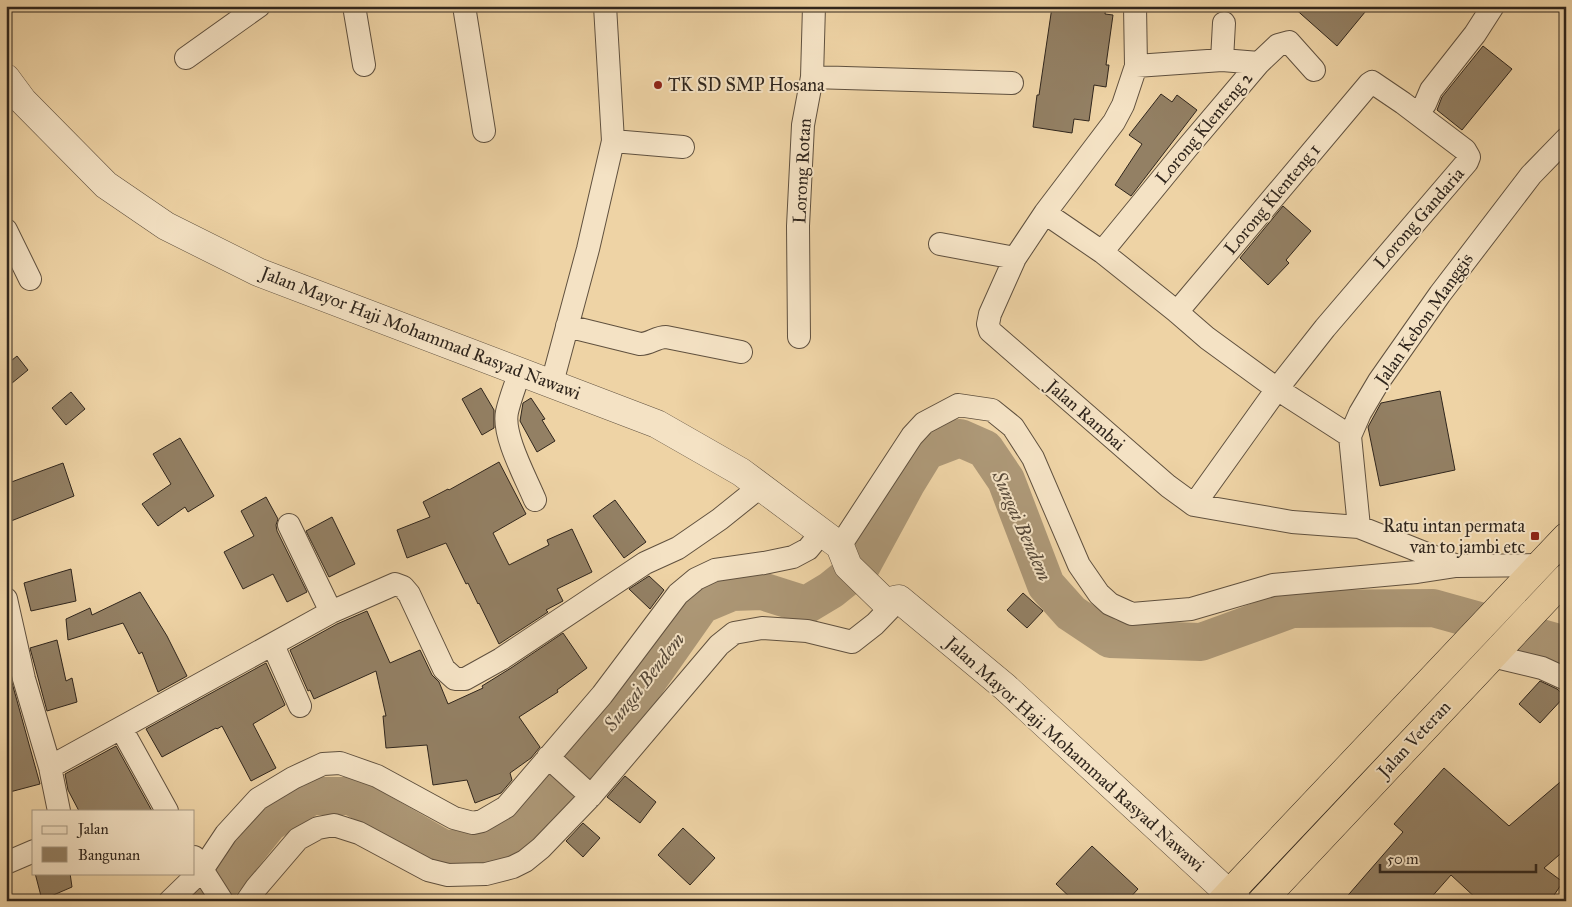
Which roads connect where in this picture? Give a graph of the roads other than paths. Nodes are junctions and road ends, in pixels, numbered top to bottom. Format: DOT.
graph roads {
  1 [pos="259,6"];
  2 [pos="354,6"];
  3 [pos="464,6"];
  4 [pos="605,6"];
  5 [pos="814,6"];
  6 [pos="1135,6"];
  7 [pos="1493,6"];
  8 [pos="1224,23"];
  9 [pos="186,58"];
  10 [pos="1222,60"];
  11 [pos="1259,63"];
  12 [pos="364,65"];
  13 [pos="1136,66"];
  14 [pos="1314,70"];
  15 [pos="812,77"];
  16 [pos="6,78"];
  17 [pos="1012,84"];
  18 [pos="1367,87"];
  19 [pos="1416,112"];
  20 [pos="484,131"];
  21 [pos="1566,139"];
  22 [pos="613,141"];
  23 [pos="683,147"];
  24 [pos="1045,214"];
  25 [pos="6,230"];
  26 [pos="940,244"];
  27 [pos="1102,252"];
  28 [pos="1015,258"];
  29 [pos="30,279"];
  30 [pos="1177,312"];
  31 [pos="567,326"];
  32 [pos="799,337"];
  33 [pos="741,352"];
  34 [pos="520,371"];
  35 [pos="552,383"];
  36 [pos="1277,389"];
  37 [pos="1350,436"];
  38 [pos="761,486"];
  39 [pos="535,500"];
  40 [pos="1194,505"];
  41 [pos="289,526"];
  42 [pos="1358,526"];
  43 [pos="1566,537"];
  44 [pos="837,548"];
  45 [pos="1457,566"];
  46 [pos="1532,573"];
  47 [pos="1560,584"];
  48 [pos="6,599"];
  49 [pos="892,600"];
  50 [pos="331,612"];
  51 [pos="273,645"];
  52 [pos="1497,651"];
  53 [pos="1566,679"];
  54 [pos="300,706"];
  55 [pos="120,728"];
  56 [pos="552,760"];
  57 [pos="50,767"];
  58 [pos="586,792"];
  59 [pos="58,810"];
  60 [pos="166,810"];
  61 [pos="32,852"];
  62 [pos="6,863"];
  63 [pos="207,877"];
  64 [pos="1229,898"];
  65 [pos="170,901"];
  66 [pos="247,901"];
  67 [pos="1262,901"];
  1 -- 9 [label="street"];
  2 -- 12 [label="street"];
  3 -- 20 [label="street"];
  4 -- 22 [label="street"];
  5 -- 15 [label="street, Lorong Rotan"];
  6 -- 13 [label="street, Jalan Rambai"];
  7 -- 19 [label="street"];
  8 -- 10 [label="street"];
  10 -- 11 [label="street"];
  10 -- 13 [label="street"];
  11 -- 14 [label="street, Lorong Klenteng 2"];
  11 -- 27 [label="street, Lorong Klenteng 2"];
  13 -- 24 [label="street, Jalan Rambai"];
  15 -- 17 [label="street"];
  15 -- 32 [label="street, Lorong Rotan"];
  16 -- 34 [label="street, Jalan Mayor Haji Mohammad Rasyad Nawawi"];
  18 -- 19 [label="street, Lorong Gandaria"];
  18 -- 30 [label="street, Lorong Klenteng 1"];
  19 -- 36 [label="street, Lorong Gandaria"];
  21 -- 37 [label="street, Jalan Kebon Manggis"];
  22 -- 23 [label="street"];
  22 -- 31 [label="street"];
  24 -- 27 [label="street"];
  24 -- 28 [label="street, Jalan Rambai"];
  25 -- 29 [label="street"];
  26 -- 28 [label="street"];
  27 -- 30 [label="street"];
  28 -- 40 [label="street, Jalan Rambai"];
  30 -- 36 [label="street"];
  31 -- 33 [label="street"];
  31 -- 35 [label="street"];
  34 -- 35 [label="street, Jalan Mayor Haji Mohammad Rasyad Nawawi"];
  34 -- 39 [label="street"];
  35 -- 38 [label="street, Jalan Mayor Haji Mohammad Rasyad Nawawi"];
  36 -- 37 [label="street"];
  36 -- 40 [label="street, Lorong Gandaria"];
  37 -- 42 [label="street, Jalan Kebon Manggis"];
  38 -- 44 [label="street, Jalan Mayor Haji Mohammad Rasyad Nawawi"];
  38 -- 50 [label="street"];
  40 -- 42 [label="street, Jalan Rambai"];
  41 -- 50 [label="street"];
  42 -- 45 [label="street, Jalan Rambai"];
  43 -- 46 [label="highway"];
  44 -- 45 [label="street"];
  44 -- 49 [label="street, Jalan Mayor Haji Mohammad Rasyad Nawawi"];
  44 -- 56 [label="street"];
  45 -- 46 [label="street, Jalan Rambai"];
  46 -- 64 [label="highway, Jalan Veteran"];
  47 -- 52 [label="highway, Jalan Veteran"];
  48 -- 57 [label="street"];
  49 -- 58 [label="street"];
  49 -- 64 [label="street, Jalan Mayor Haji Mohammad Rasyad Nawawi"];
  50 -- 51 [label="street"];
  51 -- 54 [label="street"];
  51 -- 55 [label="street"];
  52 -- 53 [label="street"];
  52 -- 67 [label="highway, Jalan Veteran"];
  55 -- 57 [label="street"];
  55 -- 60 [label="street"];
  56 -- 58 [label="street"];
  56 -- 63 [label="street"];
  57 -- 59 [label="street"];
  58 -- 66 [label="street"];
  61 -- 62 [label="street"];
  63 -- 65 [label="street"];
}
